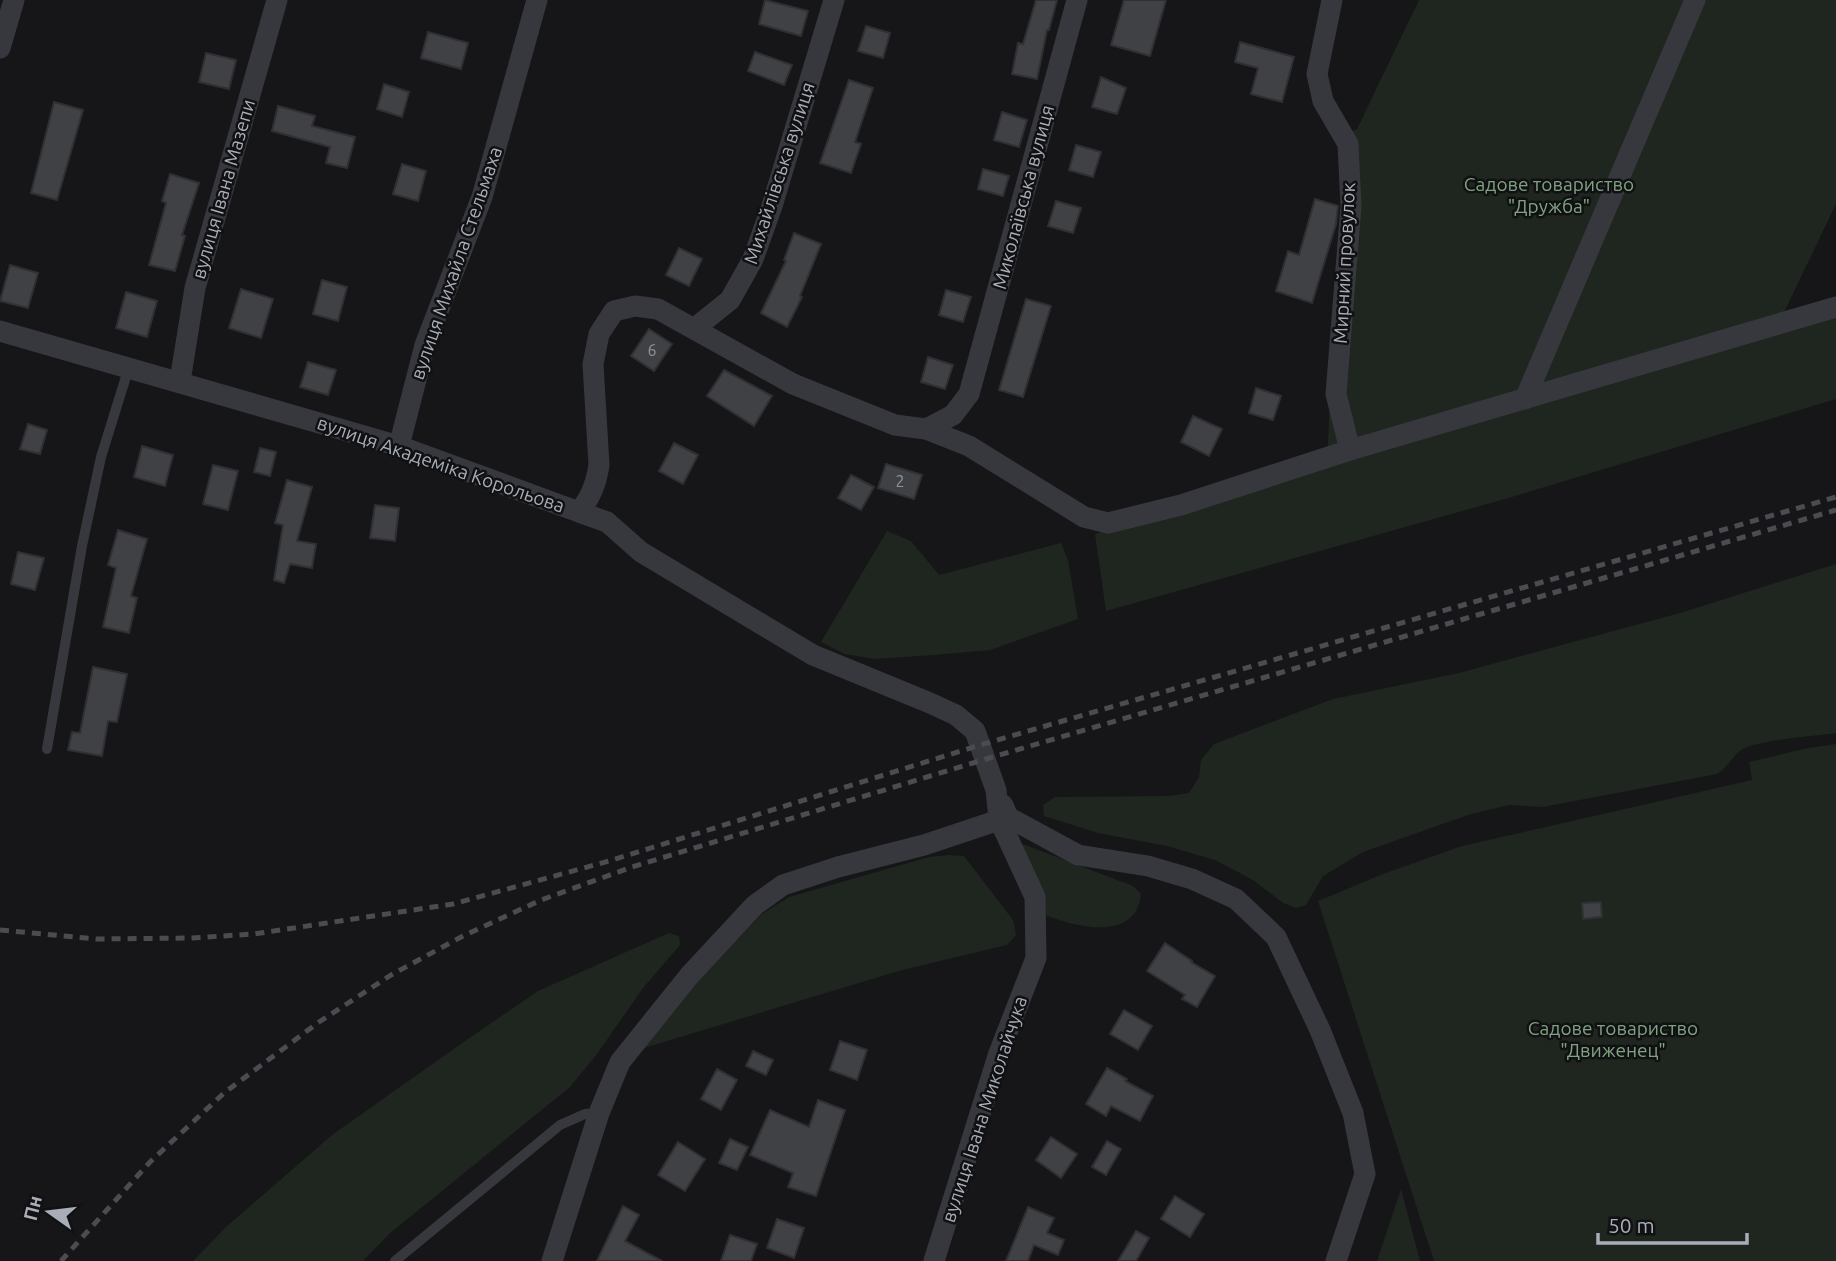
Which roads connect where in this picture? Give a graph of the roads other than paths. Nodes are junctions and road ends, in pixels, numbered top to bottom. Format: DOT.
graph roads {
  1 [pos="14,0"];
  2 [pos="277,0"];
  3 [pos="537,0"];
  4 [pos="834,0"];
  5 [pos="1077,0"];
  6 [pos="1332,0"];
  7 [pos="1695,0"];
  8 [pos="0,48"];
  9 [pos="1836,307"];
  10 [pos="695,328"];
  11 [pos="0,331"];
  12 [pos="129,367"];
  13 [pos="180,381"];
  14 [pos="1525,399"];
  15 [pos="926,429"];
  16 [pos="398,446"];
  17 [pos="1350,450"];
  18 [pos="579,512"];
  19 [pos="47,749"];
  20 [pos="1003,818"];
  21 [pos="599,1113"];
  22 [pos="395,1261"];
  23 [pos="552,1261"];
  24 [pos="934,1261"];
  25 [pos="1336,1261"];
  1 -- 8 [label="street"];
  2 -- 13 [label="street, вулиця Івана Мазепи"];
  3 -- 16 [label="street, вулиця Михайла Стельмаха"];
  4 -- 10 [label="street, Михайлівська вулиця"];
  5 -- 15 [label="street, Миколаївська вулиця"];
  6 -- 17 [label="street, Мирний провулок"];
  7 -- 14 [label="street"];
  9 -- 14 [label="street, вулиця Академіка Корольова"];
  10 -- 15 [label="street, вулиця Академіка Корольова"];
  10 -- 18 [label="street, вулиця Академіка Корольова"];
  11 -- 12 [label="street, вулиця Академіка Корольова"];
  12 -- 13 [label="street, вулиця Академіка Корольова"];
  12 -- 19 [label="lane"];
  13 -- 16 [label="street, вулиця Академіка Корольова"];
  14 -- 17 [label="street, вулиця Академіка Корольова"];
  15 -- 17 [label="street, вулиця Академіка Корольова"];
  16 -- 18 [label="street, вулиця Академіка Корольова"];
  18 -- 20 [label="street"];
  20 -- 21 [label="street"];
  20 -- 24 [label="street, вулиця Івана Миколайчука"];
  20 -- 25 [label="street"];
  21 -- 22 [label="lane"];
  21 -- 23 [label="street"];
}
